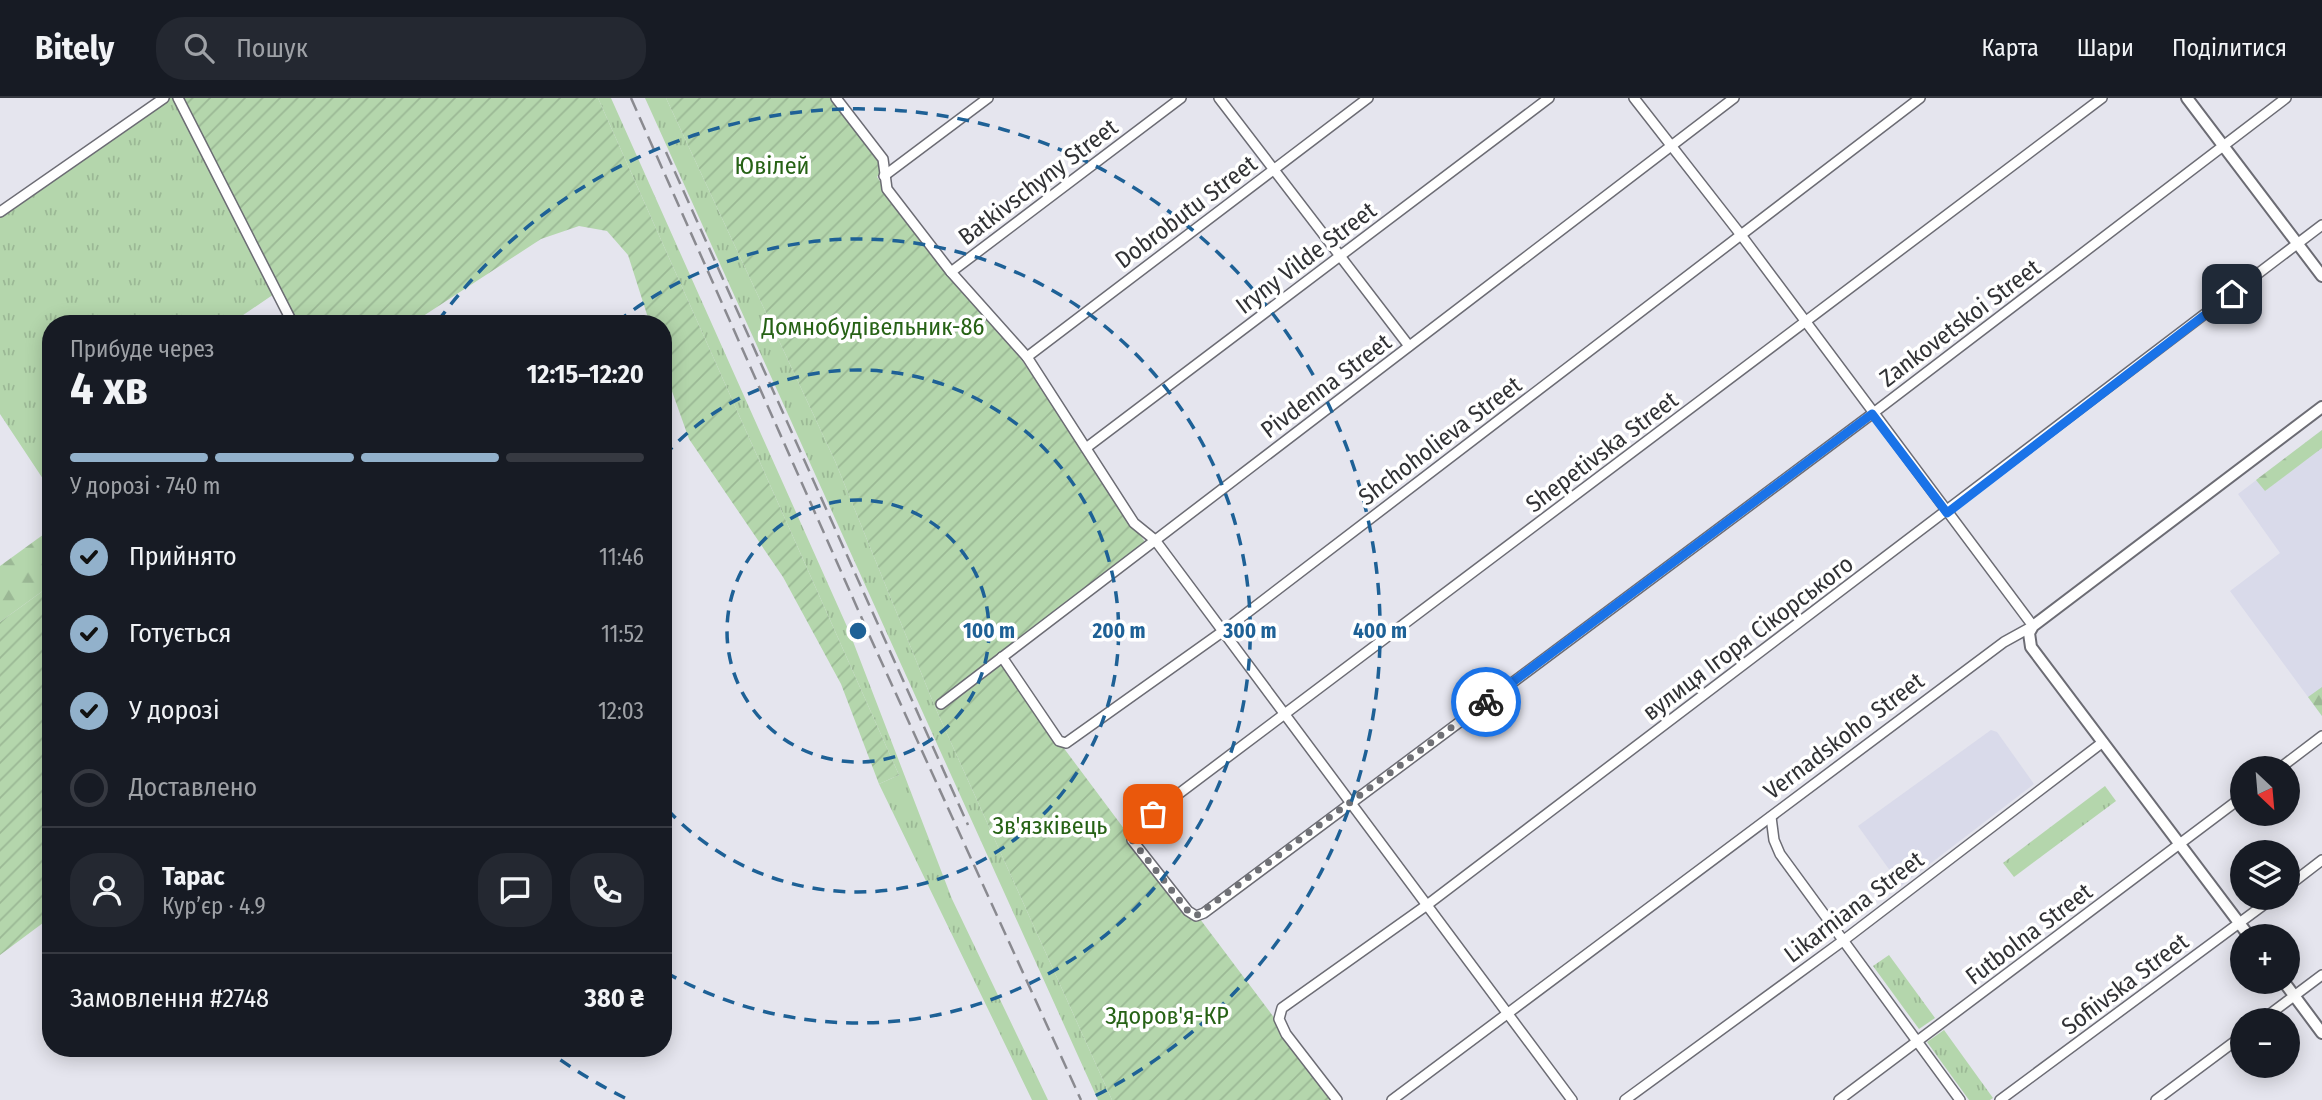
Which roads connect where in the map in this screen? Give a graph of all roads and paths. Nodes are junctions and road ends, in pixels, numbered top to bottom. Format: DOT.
graph roads {
  1 [pos="164,98"];
  2 [pos="178,98"];
  3 [pos="836,98"];
  4 [pos="988,98"];
  5 [pos="1181,98"];
  6 [pos="1219,98"];
  7 [pos="1368,98"];
  8 [pos="1549,98"];
  9 [pos="1634,98"];
  10 [pos="1734,98"];
  11 [pos="1920,98"];
  12 [pos="2102,98"];
  13 [pos="2187,98"];
  14 [pos="2286,98"];
  15 [pos="1671,146"];
  16 [pos="2223,146"];
  17 [pos="1274,169"];
  18 [pos="884,176"];
  19 [pos="0,212"];
  20 [pos="2322,225"];
  21 [pos="1741,235"];
  22 [pos="2298,244"];
  23 [pos="1340,256"];
  24 [pos="951,272"];
  25 [pos="2322,276"];
  26 [pos="288,315"];
  27 [pos="1805,323"];
  28 [pos="1409,346"];
  29 [pos="1027,356"];
  30 [pos="2322,407"];
  31 [pos="1872,414"];
  32 [pos="1086,448"];
  33 [pos="1947,513"];
  34 [pos="1155,540"];
  35 [pos="2033,626"];
  36 [pos="1222,632"];
  37 [pos="1002,657"];
  38 [pos="941,704"];
  39 [pos="1285,715"];
  40 [pos="2322,736"];
  41 [pos="2103,741"];
  42 [pos="2296,756"];
  43 [pos="1350,804"];
  44 [pos="2230,806"];
  45 [pos="1771,817"];
  46 [pos="1132,840"];
  47 [pos="2180,844"];
  48 [pos="2322,860"];
  49 [pos="2300,877"];
  50 [pos="1427,905"];
  51 [pos="2257,910"];
  52 [pos="2239,923"];
  53 [pos="1844,940"];
  54 [pos="2322,975"];
  55 [pos="2294,996"];
  56 [pos="2278,1008"];
  57 [pos="1510,1014"];
  58 [pos="2322,1032"];
  59 [pos="1918,1041"];
  60 [pos="2230,1044"];
  61 [pos="1337,1100"];
  62 [pos="1392,1100"];
  63 [pos="1572,1100"];
  64 [pos="1625,1100"];
  65 [pos="1839,1100"];
  66 [pos="1959,1100"];
  67 [pos="2000,1100"];
  68 [pos="2156,1100"];
  1 -- 19 [label="street"];
  2 -- 26 [label="street"];
  3 -- 18 [label="street"];
  4 -- 18 [label="street"];
  5 -- 24 [label="street, Batkivschyny Street"];
  6 -- 17 [label="street"];
  7 -- 17 [label="street, Dobrobutu Street"];
  8 -- 23 [label="street, Iryny Vilde Street"];
  9 -- 15 [label="street"];
  10 -- 15 [label="street, Pivdenna Street"];
  11 -- 21 [label="street, Shchoholieva Street"];
  12 -- 27 [label="street, Shepetivska Street"];
  13 -- 16 [label="street"];
  14 -- 16 [label="street, Zankovetskoi Street"];
  15 -- 21 [label="street"];
  15 -- 28 [label="street, Pivdenna Street"];
  16 -- 22 [label="street"];
  16 -- 31 [label="street, Zankovetskoi Street"];
  17 -- 23 [label="street"];
  17 -- 29 [label="street, Dobrobutu Street"];
  18 -- 24 [label="street"];
  20 -- 22 [label="street, вулиця Ігоря Сікорського"];
  21 -- 27 [label="street"];
  21 -- 36 [label="street, Shchoholieva Street"];
  22 -- 25 [label="street"];
  22 -- 33 [label="street, вулиця Ігоря Сікорського"];
  23 -- 28 [label="street"];
  23 -- 32 [label="street, Iryny Vilde Street"];
  24 -- 29 [label="street"];
  27 -- 31 [label="street"];
  27 -- 39 [label="street, Shepetivska Street"];
  28 -- 34 [label="street, Pivdenna Street"];
  29 -- 32 [label="street"];
  30 -- 35 [label="street, Vernadskoho Street"];
  31 -- 33 [label="street"];
  31 -- 43 [label="street, Zankovetskoi Street"];
  32 -- 34 [label="street"];
  33 -- 35 [label="street"];
  33 -- 50 [label="street, вулиця Ігоря Сікорського"];
  34 -- 36 [label="street"];
  34 -- 37 [label="street, Pivdenna Street"];
  35 -- 41 [label="street"];
  35 -- 45 [label="street, Vernadskoho Street"];
  36 -- 37 [label="street, Shchoholieva Street"];
  36 -- 39 [label="street"];
  37 -- 38 [label="street, Pivdenna Street"];
  39 -- 43 [label="street"];
  39 -- 46 [label="street, Shepetivska Street"];
  40 -- 42 [label="street"];
  41 -- 47 [label="street"];
  41 -- 53 [label="street, Likarniana Street"];
  43 -- 46 [label="street, Zankovetskoi Street"];
  43 -- 50 [label="street"];
  44 -- 47 [label="street, Futbolna Street"];
  45 -- 53 [label="street"];
  45 -- 57 [label="street, Vernadskoho Street"];
  47 -- 52 [label="street"];
  47 -- 59 [label="street, Futbolna Street"];
  48 -- 49 [label="street"];
  50 -- 57 [label="street"];
  50 -- 61 [label="street, вулиця Ігоря Сікорського"];
  51 -- 52 [label="street, Sofiivska Street"];
  52 -- 67 [label="street, Sofiivska Street"];
  53 -- 59 [label="street"];
  53 -- 64 [label="street, Likarniana Street"];
  54 -- 55 [label="street"];
  55 -- 56 [label="street"];
  55 -- 58 [label="street"];
  57 -- 62 [label="street, Vernadskoho Street"];
  57 -- 63 [label="street"];
  59 -- 65 [label="street, Futbolna Street"];
  59 -- 66 [label="street"];
  60 -- 68 [label="street"];
}
